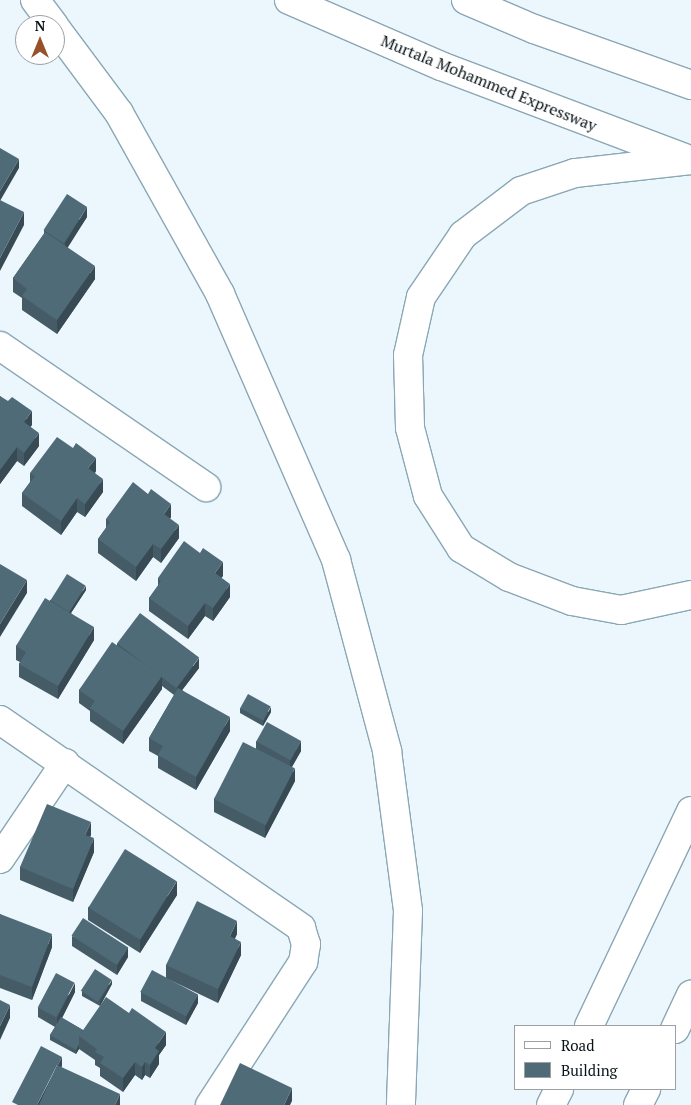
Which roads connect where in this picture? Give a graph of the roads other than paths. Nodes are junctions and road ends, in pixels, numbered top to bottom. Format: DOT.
graph roads {
  1 [pos="35,0"];
  2 [pos="289,0"];
  3 [pos="466,0"];
  4 [pos="46,15"];
  5 [pos="65,41"];
  6 [pos="691,85"];
  7 [pos="691,160"];
  8 [pos="0,346"];
  9 [pos="206,487"];
  10 [pos="691,595"];
  11 [pos="0,720"];
  12 [pos="64,763"];
  13 [pos="691,811"];
  14 [pos="0,858"];
  15 [pos="691,995"];
  16 [pos="589,1025"];
  17 [pos="676,1027"];
  18 [pos="559,1090"];
  19 [pos="646,1090"];
  20 [pos="210,1105"];
  21 [pos="402,1105"];
  22 [pos="552,1105"];
  23 [pos="638,1105"];
  1 -- 4 [label="main road"];
  2 -- 7 [label="main road, Murtala Mohammed Expressway"];
  3 -- 6 [label="main road"];
  5 -- 21 [label="main road"];
  7 -- 10 [label="main road"];
  8 -- 9 [label="main road"];
  11 -- 12 [label="main road"];
  12 -- 14 [label="main road"];
  12 -- 20 [label="main road"];
  13 -- 16 [label="main road"];
  15 -- 17 [label="main road"];
  18 -- 22 [label="main road"];
  19 -- 23 [label="main road"];
}
